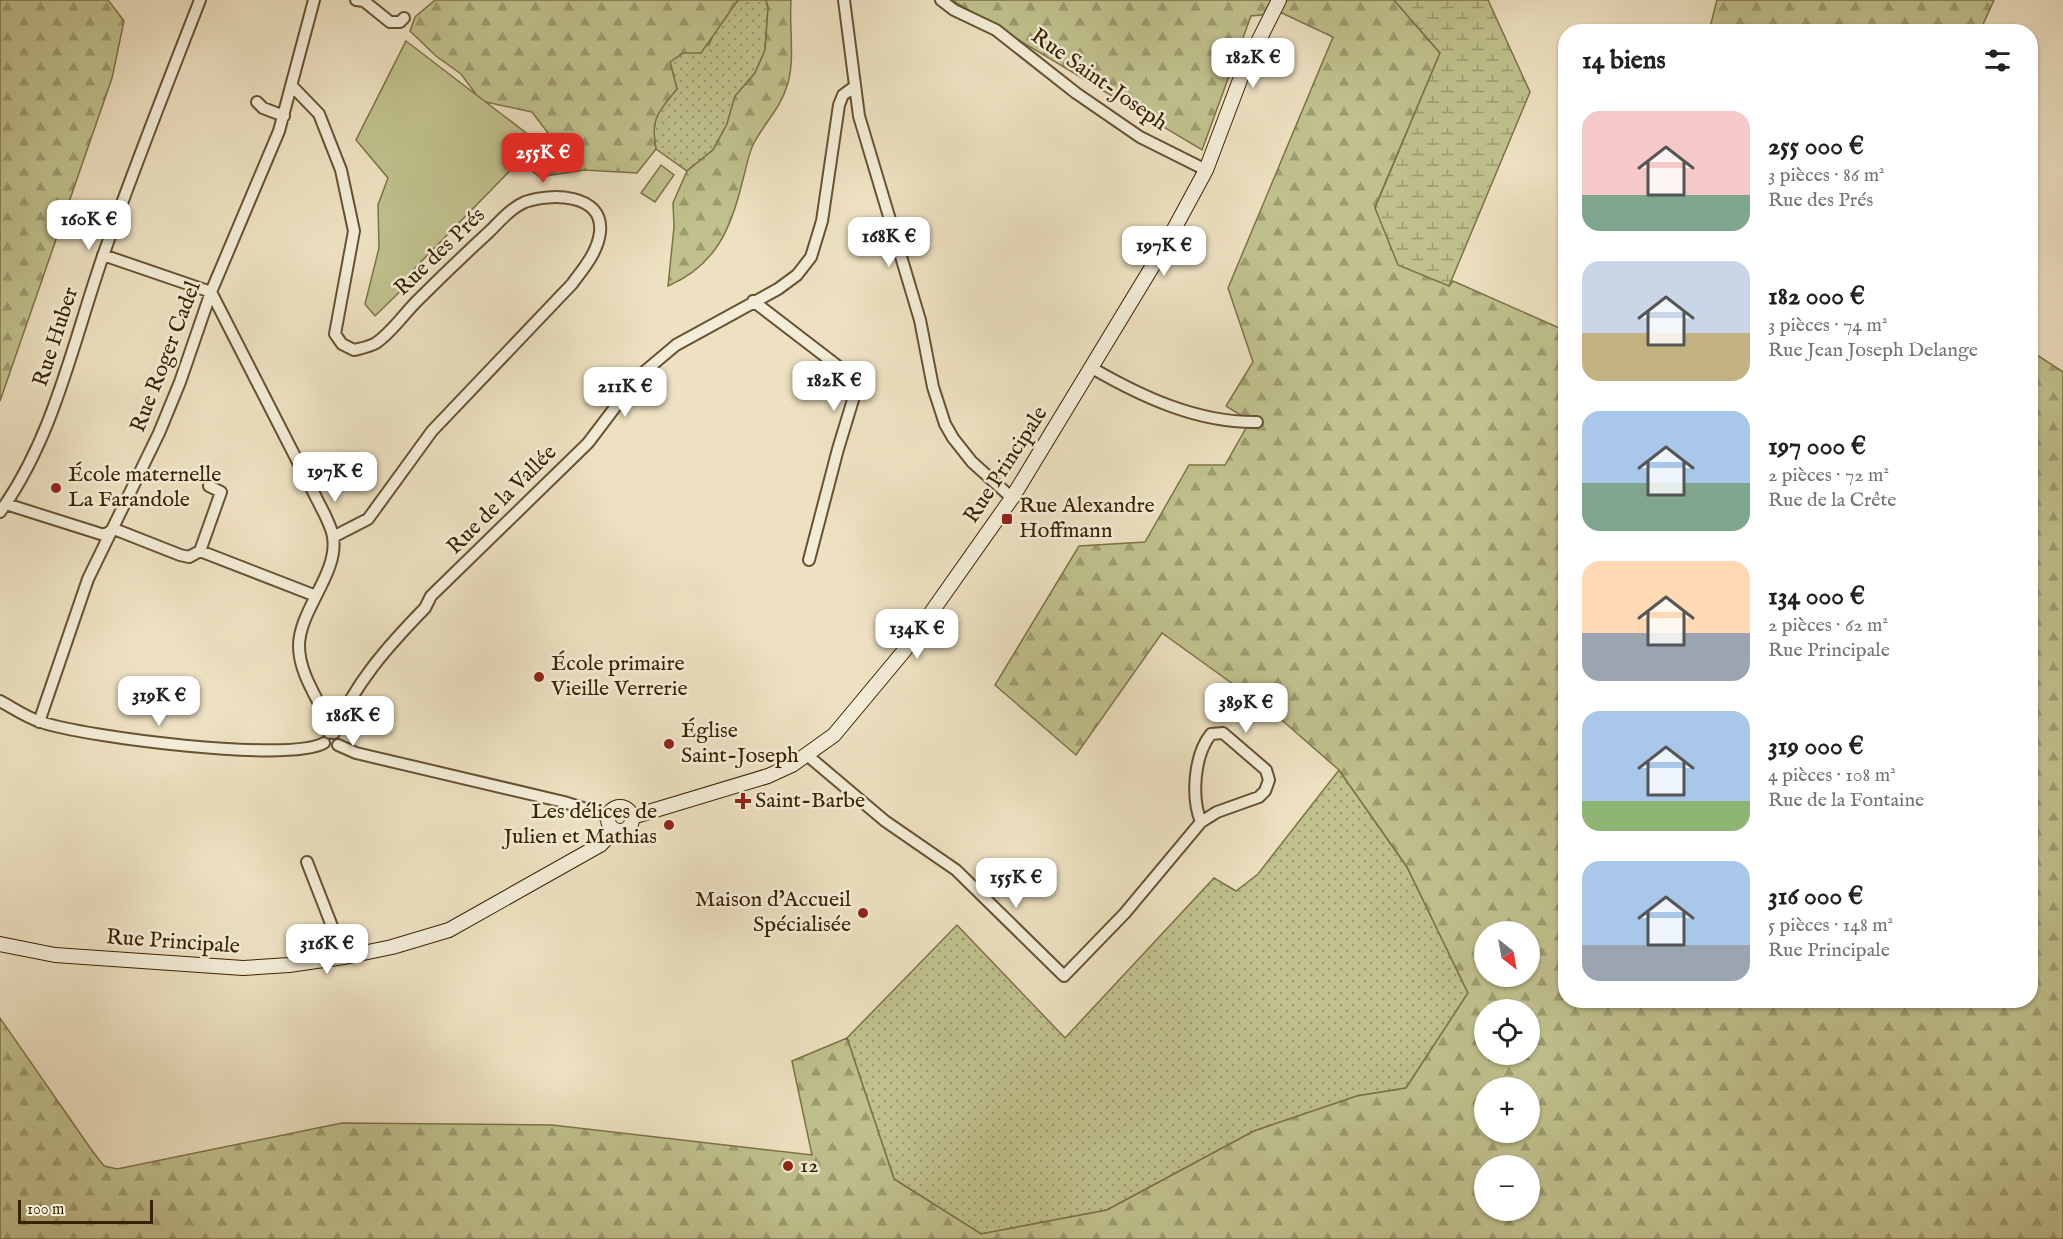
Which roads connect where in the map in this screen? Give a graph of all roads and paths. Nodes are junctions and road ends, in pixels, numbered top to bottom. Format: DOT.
graph roads {
  1 [pos="200,0"];
  2 [pos="314,0"];
  3 [pos="356,0"];
  4 [pos="844,0"];
  5 [pos="941,0"];
  6 [pos="1279,0"];
  7 [pos="404,18"];
  8 [pos="292,86"];
  9 [pos="854,87"];
  10 [pos="256,102"];
  11 [pos="284,116"];
  12 [pos="1206,170"];
  13 [pos="103,255"];
  14 [pos="211,292"];
  15 [pos="753,301"];
  16 [pos="1092,368"];
  17 [pos="1257,422"];
  18 [pos="209,486"];
  19 [pos="1012,498"];
  20 [pos="3,508"];
  21 [pos="114,530"];
  22 [pos="333,537"];
  23 [pos="200,551"];
  24 [pos="809,560"];
  25 [pos="316,596"];
  26 [pos="0,701"];
  27 [pos="39,722"];
  28 [pos="329,736"];
  29 [pos="807,755"];
  30 [pos="608,816"];
  31 [pos="632,817"];
  32 [pos="1201,822"];
  33 [pos="615,830"];
  34 [pos="307,862"];
  35 [pos="0,944"];
  36 [pos="344,957"];
  1 -- 13 [label="street, Rue Huber"];
  2 -- 8 [label="street, Rue Roger Cadel"];
  3 -- 7 [label="street"];
  4 -- 9 [label="street"];
  5 -- 12 [label="street, Rue Saint-Joseph"];
  6 -- 12 [label="street, Rue Principale"];
  8 -- 11 [label="street, Rue Roger Cadel"];
  8 -- 22 [label="street, Rue des Prés"];
  9 -- 15 [label="street, Rue de la Vallée"];
  9 -- 19 [label="street"];
  10 -- 11 [label="street"];
  11 -- 14 [label="street, Rue Roger Cadel"];
  12 -- 16 [label="street, Rue Principale"];
  13 -- 14 [label="street"];
  13 -- 20 [label="street, Rue Huber"];
  14 -- 21 [label="street, Rue Roger Cadel"];
  14 -- 22 [label="street"];
  15 -- 24 [label="street"];
  15 -- 28 [label="street, Rue de la Vallée"];
  16 -- 17 [label="street"];
  16 -- 19 [label="street, Rue Principale"];
  18 -- 23 [label="street"];
  19 -- 29 [label="street, Rue Principale"];
  20 -- 21 [label="street"];
  21 -- 23 [label="street"];
  21 -- 27 [label="street, Rue Roger Cadel"];
  22 -- 25 [label="street"];
  23 -- 25 [label="street"];
  25 -- 28 [label="street"];
  26 -- 27 [label="street"];
  27 -- 28 [label="street"];
  28 -- 30 [label="street"];
  29 -- 31 [label="street, Rue Principale"];
  29 -- 32 [label="street"];
  30 -- 31 [label="street"];
  30 -- 33 [label="street"];
  31 -- 33 [label="street"];
  32 -- 32 [label="street"];
  33 -- 36 [label="street, Rue Principale"];
  34 -- 36 [label="street"];
  35 -- 36 [label="street, Rue Principale"];
}
